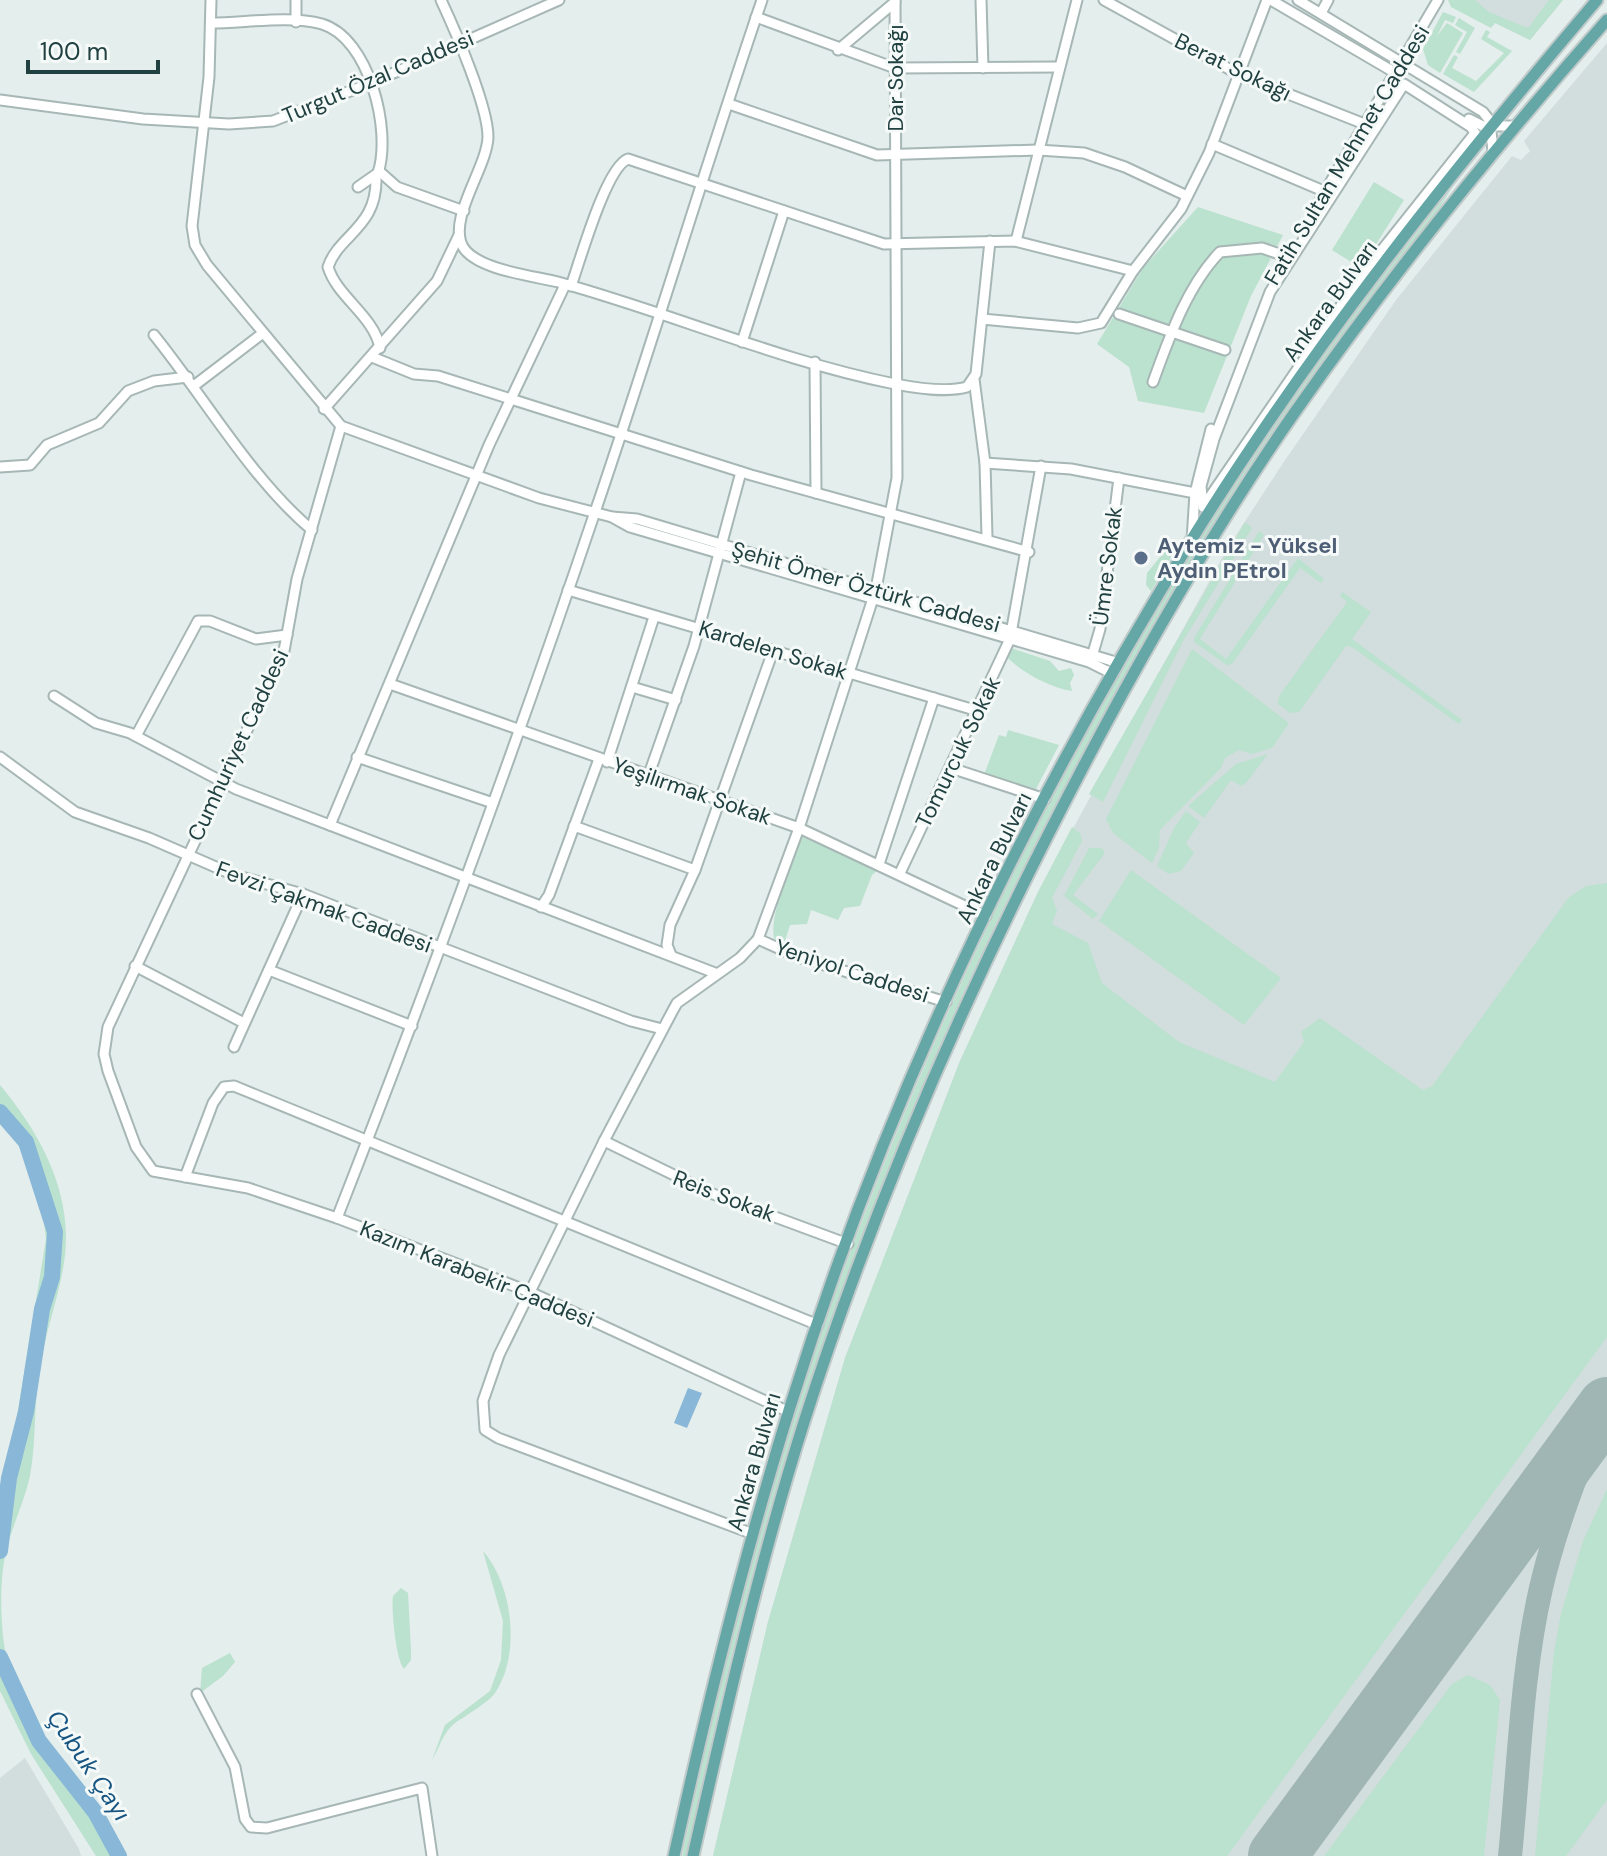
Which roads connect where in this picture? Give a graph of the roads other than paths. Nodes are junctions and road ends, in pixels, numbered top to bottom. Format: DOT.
graph roads {
  1 [pos="211,0"];
  2 [pos="296,0"];
  3 [pos="441,0"];
  4 [pos="559,0"];
  5 [pos="762,0"];
  6 [pos="981,0"];
  7 [pos="1077,0"];
  8 [pos="1104,0"];
  9 [pos="1269,0"];
  10 [pos="1298,0"];
  11 [pos="1328,0"];
  12 [pos="1438,0"];
  13 [pos="1597,0"];
  14 [pos="895,1"];
  15 [pos="1321,13"];
  16 [pos="756,17"];
  17 [pos="1607,20"];
  18 [pos="296,22"];
  19 [pos="211,23"];
  20 [pos="461,43"];
  21 [pos="838,50"];
  22 [pos="1404,61"];
  23 [pos="1059,67"];
  24 [pos="895,68"];
  25 [pos="983,68"];
  26 [pos="1397,73"];
  27 [pos="1240,75"];
  28 [pos="371,83"];
  29 [pos="0,100"];
  30 [pos="729,104"];
  31 [pos="202,123"];
  32 [pos="1367,125"];
  33 [pos="1491,126"];
  34 [pos="1513,126"];
  35 [pos="1212,144"];
  36 [pos="1038,150"];
  37 [pos="1362,151"];
  38 [pos="1493,152"];
  39 [pos="895,156"];
  40 [pos="377,173"];
  41 [pos="703,182"];
  42 [pos="358,187"];
  43 [pos="1326,192"];
  44 [pos="1187,196"];
  45 [pos="464,211"];
  46 [pos="784,211"];
  47 [pos="459,235"];
  48 [pos="990,241"];
  49 [pos="1016,241"];
  50 [pos="894,244"];
  51 [pos="1285,256"];
  52 [pos="1133,271"];
  53 [pos="568,286"];
  54 [pos="1119,314"];
  55 [pos="661,316"];
  56 [pos="982,319"];
  57 [pos="263,333"];
  58 [pos="1171,333"];
  59 [pos="154,335"];
  60 [pos="742,342"];
  61 [pos="380,348"];
  62 [pos="1225,350"];
  63 [pos="372,357"];
  64 [pos="815,362"];
  65 [pos="974,379"];
  66 [pos="192,381"];
  67 [pos="1153,382"];
  68 [pos="895,384"];
  69 [pos="511,401"];
  70 [pos="324,409"];
  71 [pos="341,426"];
  72 [pos="621,435"];
  73 [pos="985,463"];
  74 [pos="1041,466"];
  75 [pos="0,467"];
  76 [pos="741,472"];
  77 [pos="476,476"];
  78 [pos="1119,478"];
  79 [pos="816,493"];
  80 [pos="1195,493"];
  81 [pos="595,512"];
  82 [pos="892,513"];
  83 [pos="312,530"];
  84 [pos="987,537"];
  85 [pos="1192,540"];
  86 [pos="720,549"];
  87 [pos="1029,552"];
  88 [pos="568,590"];
  89 [pos="874,594"];
  90 [pos="654,617"];
  91 [pos="698,627"];
  92 [pos="1011,634"];
  93 [pos="287,635"];
  94 [pos="773,651"];
  95 [pos="1093,653"];
  96 [pos="1116,668"];
  97 [pos="847,672"];
  98 [pos="390,684"];
  99 [pos="632,687"];
  100 [pos="54,696"];
  101 [pos="934,698"];
  102 [pos="676,700"];
  103 [pos="978,711"];
  104 [pos="519,730"];
  105 [pos="136,736"];
  106 [pos="0,757"];
  107 [pos="357,757"];
  108 [pos="603,760"];
  109 [pos="951,768"];
  110 [pos="648,777"];
  111 [pos="222,782"];
  112 [pos="1045,799"];
  113 [pos="720,802"];
  114 [pos="493,803"];
  115 [pos="330,825"];
  116 [pos="574,826"];
  117 [pos="799,828"];
  118 [pos="187,854"];
  119 [pos="879,864"];
  120 [pos="695,870"];
  121 [pos="900,873"];
  122 [pos="466,878"];
  123 [pos="303,894"];
  124 [pos="541,907"];
  125 [pos="986,916"];
  126 [pos="758,939"];
  127 [pos="439,950"];
  128 [pos="671,955"];
  129 [pos="135,966"];
  130 [pos="269,970"];
  131 [pos="715,973"];
  132 [pos="946,1002"];
  133 [pos="244,1023"];
  134 [pos="412,1026"];
  135 [pos="662,1029"];
  136 [pos="234,1047"];
  137 [pos="604,1141"];
  138 [pos="367,1142"];
  139 [pos="153,1171"];
  140 [pos="185,1177"];
  141 [pos="337,1218"];
  142 [pos="564,1222"];
  143 [pos="848,1244"];
  144 [pos="530,1292"];
  145 [pos="818,1325"];
  146 [pos="789,1412"];
  147 [pos="753,1534"];
  148 [pos="197,1694"];
  149 [pos="432,1856"];
  150 [pos="674,1856"];
  151 [pos="693,1856"];
  1 -- 19 [label="street, Şehit Ömer Öztürk Caddesi"];
  2 -- 18 [label="street"];
  3 -- 20 [label="street"];
  4 -- 20 [label="street, Turgut Özal Caddesi"];
  5 -- 16 [label="street"];
  6 -- 25 [label="street"];
  7 -- 23 [label="street"];
  8 -- 27 [label="street, Berat Sokağı"];
  9 -- 26 [label="street"];
  9 -- 27 [label="street"];
  10 -- 15 [label="street"];
  11 -- 15 [label="street"];
  12 -- 22 [label="street, Fatih Sultan Mehmet Caddesi"];
  13 -- 33 [label="main road, Ankara Bulvarı"];
  14 -- 21 [label="street"];
  14 -- 24 [label="street, Dar Sokağı"];
  15 -- 22 [label="street"];
  16 -- 21 [label="street"];
  16 -- 30 [label="street"];
  17 -- 34 [label="main road, Ankara Bulvarı"];
  18 -- 19 [label="street"];
  18 -- 28 [label="street"];
  19 -- 31 [label="street, Şehit Ömer Öztürk Caddesi"];
  20 -- 28 [label="street, Turgut Özal Caddesi"];
  20 -- 45 [label="street"];
  21 -- 24 [label="street"];
  22 -- 26 [label="street, Fatih Sultan Mehmet Caddesi"];
  22 -- 33 [label="street"];
  23 -- 25 [label="street"];
  23 -- 36 [label="street"];
  24 -- 25 [label="street"];
  24 -- 39 [label="street, Dar Sokağı"];
  26 -- 32 [label="street, Fatih Sultan Mehmet Caddesi"];
  26 -- 33 [label="street"];
  27 -- 32 [label="street, Berat Sokağı"];
  27 -- 35 [label="street"];
  28 -- 31 [label="street, Turgut Özal Caddesi"];
  28 -- 40 [label="street"];
  29 -- 31 [label="street, Turgut Özal Caddesi"];
  30 -- 39 [label="street"];
  30 -- 41 [label="street"];
  31 -- 57 [label="street, Şehit Ömer Öztürk Caddesi"];
  32 -- 43 [label="street, Fatih Sultan Mehmet Caddesi"];
  33 -- 34 [label="street"];
  33 -- 38 [label="street"];
  33 -- 85 [label="main road, Ankara Bulvarı"];
  34 -- 38 [label="main road, Ankara Bulvarı"];
  35 -- 43 [label="street"];
  35 -- 44 [label="street"];
  36 -- 39 [label="street"];
  36 -- 44 [label="street"];
  36 -- 49 [label="street"];
  37 -- 37 [label="street"];
  38 -- 151 [label="main road, Ankara Bulvarı"];
  39 -- 50 [label="street, Dar Sokağı"];
  40 -- 42 [label="street"];
  40 -- 45 [label="street"];
  40 -- 61 [label="street"];
  41 -- 46 [label="street"];
  41 -- 53 [label="street"];
  41 -- 55 [label="street"];
  43 -- 51 [label="street, Fatih Sultan Mehmet Caddesi"];
  44 -- 52 [label="street"];
  45 -- 47 [label="street"];
  46 -- 50 [label="street"];
  46 -- 60 [label="street"];
  47 -- 53 [label="street"];
  47 -- 61 [label="street"];
  48 -- 49 [label="street"];
  48 -- 50 [label="street"];
  48 -- 56 [label="street"];
  49 -- 52 [label="street"];
  50 -- 68 [label="street, Dar Sokağı"];
  51 -- 58 [label="street"];
  51 -- 80 [label="street, Fatih Sultan Mehmet Caddesi"];
  52 -- 56 [label="street"];
  53 -- 55 [label="street"];
  53 -- 69 [label="street"];
  54 -- 58 [label="street"];
  55 -- 60 [label="street"];
  55 -- 72 [label="street"];
  56 -- 65 [label="street"];
  57 -- 66 [label="street"];
  57 -- 70 [label="street, Şehit Ömer Öztürk Caddesi"];
  58 -- 62 [label="street"];
  58 -- 67 [label="street"];
  59 -- 66 [label="street"];
  60 -- 64 [label="street"];
  61 -- 63 [label="street"];
  63 -- 69 [label="street"];
  63 -- 70 [label="street"];
  64 -- 68 [label="street"];
  64 -- 79 [label="street"];
  65 -- 68 [label="street"];
  65 -- 73 [label="street"];
  66 -- 75 [label="street"];
  66 -- 83 [label="street"];
  68 -- 82 [label="street, Dar Sokağı"];
  69 -- 72 [label="street"];
  69 -- 77 [label="street"];
  70 -- 71 [label="street, Şehit Ömer Öztürk Caddesi"];
  71 -- 77 [label="street, Şehit Ömer Öztürk Caddesi"];
  71 -- 83 [label="street, Cumhuriyet Caddesi"];
  72 -- 76 [label="street"];
  72 -- 81 [label="street"];
  73 -- 74 [label="street"];
  73 -- 84 [label="street"];
  74 -- 78 [label="street"];
  74 -- 87 [label="street, Tomurcuk Sokak"];
  76 -- 79 [label="street"];
  76 -- 86 [label="street"];
  77 -- 81 [label="street, Şehit Ömer Öztürk Caddesi"];
  77 -- 98 [label="street"];
  78 -- 80 [label="street"];
  78 -- 95 [label="street, Ümre Sokak"];
  79 -- 82 [label="street"];
  80 -- 85 [label="street, Fatih Sultan Mehmet Caddesi"];
  81 -- 86 [label="street, Şehit Ömer Öztürk Caddesi"];
  81 -- 88 [label="street"];
  82 -- 84 [label="street"];
  82 -- 89 [label="street, Dar Sokağı"];
  83 -- 93 [label="street, Cumhuriyet Caddesi"];
  84 -- 87 [label="street"];
  85 -- 96 [label="main road, Ankara Bulvarı"];
  86 -- 89 [label="street, Şehit Ömer Öztürk Caddesi"];
  86 -- 91 [label="street"];
  87 -- 92 [label="street, Tomurcuk Sokak"];
  88 -- 90 [label="street, Kardelen Sokak"];
  88 -- 104 [label="street"];
  89 -- 92 [label="street, Şehit Ömer Öztürk Caddesi"];
  89 -- 97 [label="street, Dar Sokağı"];
  90 -- 91 [label="street, Kardelen Sokak"];
  90 -- 99 [label="street"];
  91 -- 94 [label="street, Kardelen Sokak"];
  91 -- 102 [label="street"];
  92 -- 95 [label="street, Şehit Ömer Öztürk Caddesi"];
  92 -- 96 [label="street, Şehit Ömer Öztürk Caddesi"];
  92 -- 103 [label="street, Tomurcuk Sokak"];
  93 -- 105 [label="street"];
  93 -- 111 [label="street, Cumhuriyet Caddesi"];
  94 -- 97 [label="street, Kardelen Sokak"];
  94 -- 113 [label="street"];
  95 -- 96 [label="street, Şehit Ömer Öztürk Caddesi"];
  96 -- 112 [label="main road, Ankara Bulvarı"];
  97 -- 101 [label="street, Kardelen Sokak"];
  97 -- 117 [label="street, Dar Sokağı"];
  98 -- 104 [label="street, Yeşilırmak Sokak"];
  98 -- 107 [label="street"];
  99 -- 102 [label="street"];
  99 -- 108 [label="street"];
  100 -- 105 [label="street"];
  101 -- 103 [label="street, Kardelen Sokak"];
  101 -- 119 [label="street"];
  102 -- 110 [label="street"];
  103 -- 109 [label="street, Tomurcuk Sokak"];
  104 -- 108 [label="street, Yeşilırmak Sokak"];
  104 -- 114 [label="street"];
  105 -- 111 [label="street"];
  106 -- 118 [label="street, Fevzi Çakmak Caddesi"];
  107 -- 114 [label="street"];
  107 -- 115 [label="street"];
  108 -- 110 [label="street, Yeşilırmak Sokak"];
  108 -- 116 [label="street"];
  109 -- 112 [label="street"];
  109 -- 121 [label="street, Tomurcuk Sokak"];
  110 -- 113 [label="street, Yeşilırmak Sokak"];
  111 -- 115 [label="street"];
  111 -- 118 [label="street, Cumhuriyet Caddesi"];
  112 -- 125 [label="main road, Ankara Bulvarı"];
  113 -- 117 [label="street, Yeşilırmak Sokak"];
  113 -- 120 [label="street"];
  114 -- 122 [label="street"];
  115 -- 122 [label="street"];
  116 -- 120 [label="street"];
  116 -- 124 [label="street"];
  117 -- 119 [label="street, Yeşilırmak Sokak"];
  117 -- 126 [label="street, Dar Sokağı"];
  118 -- 123 [label="street, Fevzi Çakmak Caddesi"];
  118 -- 129 [label="street, Cumhuriyet Caddesi"];
  119 -- 121 [label="street, Yeşilırmak Sokak"];
  120 -- 128 [label="street"];
  121 -- 125 [label="street, Yeşilırmak Sokak"];
  122 -- 124 [label="street"];
  122 -- 127 [label="street"];
  123 -- 127 [label="street, Fevzi Çakmak Caddesi"];
  123 -- 130 [label="street"];
  124 -- 128 [label="street"];
  125 -- 132 [label="main road, Ankara Bulvarı"];
  126 -- 131 [label="street"];
  126 -- 132 [label="street, Yeniyol Caddesi"];
  127 -- 134 [label="street"];
  127 -- 135 [label="street, Fevzi Çakmak Caddesi"];
  128 -- 131 [label="street"];
  129 -- 133 [label="street"];
  129 -- 139 [label="street, Cumhuriyet Caddesi"];
  130 -- 133 [label="street"];
  130 -- 134 [label="street"];
  131 -- 135 [label="street"];
  132 -- 143 [label="main road, Ankara Bulvarı"];
  133 -- 136 [label="street"];
  134 -- 138 [label="street"];
  135 -- 137 [label="street"];
  137 -- 142 [label="street"];
  137 -- 143 [label="street, Reis Sokak"];
  138 -- 140 [label="street"];
  138 -- 141 [label="street"];
  138 -- 142 [label="street"];
  139 -- 140 [label="street, Kazım Karabekir Caddesi"];
  140 -- 141 [label="street, Kazım Karabekir Caddesi"];
  141 -- 144 [label="street, Kazım Karabekir Caddesi"];
  142 -- 144 [label="street"];
  142 -- 145 [label="street"];
  143 -- 145 [label="main road, Ankara Bulvarı"];
  144 -- 146 [label="street, Kazım Karabekir Caddesi"];
  144 -- 147 [label="street"];
  145 -- 146 [label="main road, Ankara Bulvarı"];
  146 -- 147 [label="main road, Ankara Bulvarı"];
  147 -- 150 [label="main road, Ankara Bulvarı"];
  148 -- 149 [label="street"];
}
